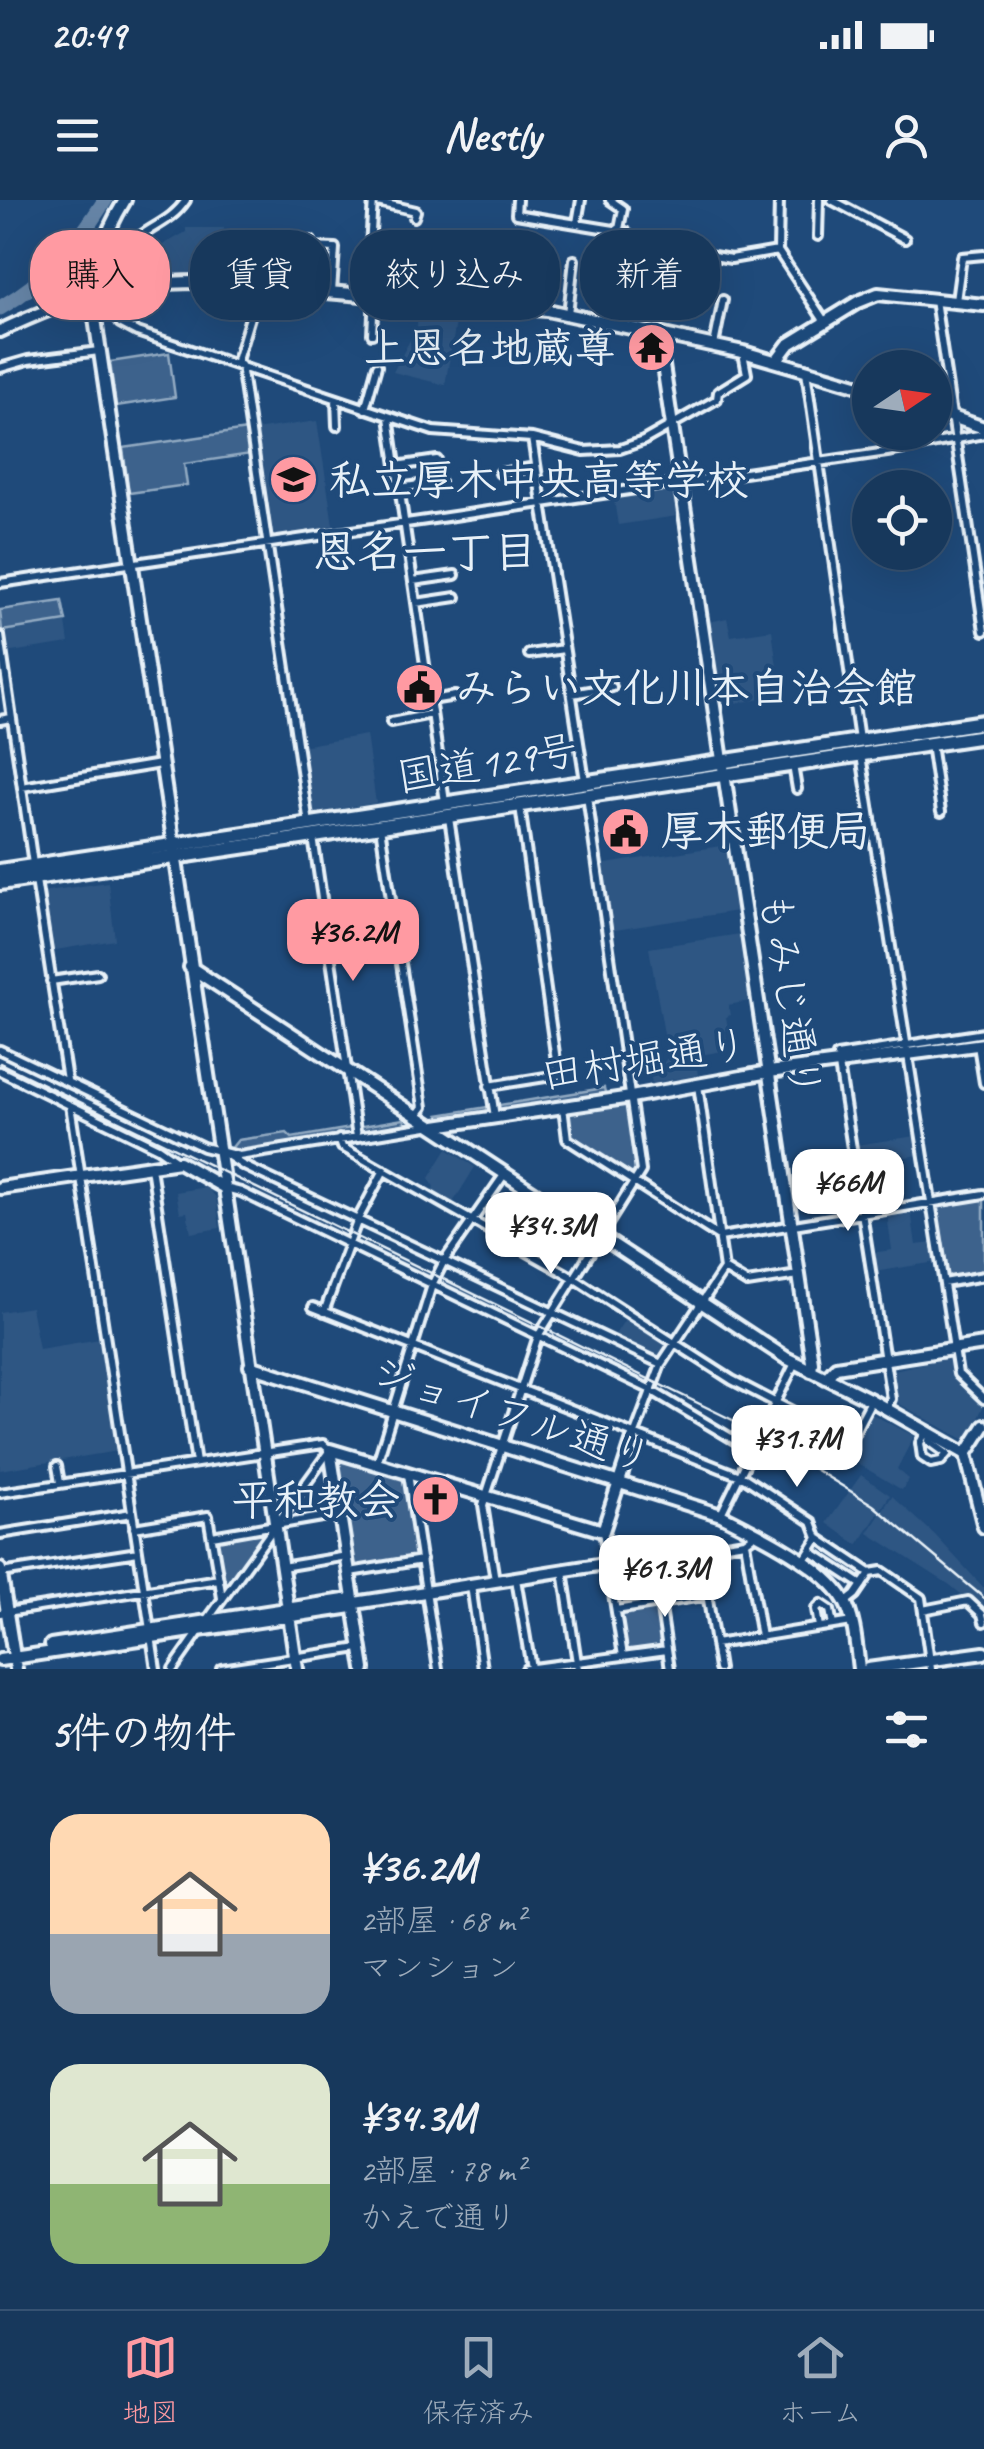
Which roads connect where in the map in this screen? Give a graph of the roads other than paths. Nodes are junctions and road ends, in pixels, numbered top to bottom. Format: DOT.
graph roads {
  1 [pos="125,200"];
  2 [pos="186,200"];
  3 [pos="373,200"];
  4 [pos="517,200"];
  5 [pos="581,200"];
  6 [pos="780,200"];
  7 [pos="819,200"];
  8 [pos="832,200"];
  9 [pos="608,202"];
  10 [pos="416,210"];
  11 [pos="577,223"];
  12 [pos="619,229"];
  13 [pos="109,230"];
  14 [pos="145,230"];
  15 [pos="372,230"];
  16 [pos="818,236"];
  17 [pos="900,239"];
  18 [pos="330,245"];
  19 [pos="778,251"];
  20 [pos="984,256"];
  21 [pos="720,257"];
  22 [pos="580,262"];
  23 [pos="332,292"];
  24 [pos="350,293"];
  25 [pos="935,299"];
  26 [pos="723,300"];
  27 [pos="956,301"];
  28 [pos="984,305"];
  29 [pos="560,313"];
  30 [pos="568,314"];
  31 [pos="30,317"];
  32 [pos="96,320"];
  33 [pos="119,320"];
  34 [pos="250,320"];
  35 [pos="371,320"];
  36 [pos="607,322"];
  37 [pos="825,323"];
  38 [pos="371,330"];
  39 [pos="0,331"];
  40 [pos="658,332"];
  41 [pos="714,345"];
  42 [pos="99,350"];
  43 [pos="743,352"];
  44 [pos="776,361"];
  45 [pos="238,364"];
  46 [pos="0,366"];
  47 [pos="376,366"];
  48 [pos="806,369"];
  49 [pos="852,384"];
  50 [pos="336,399"];
  51 [pos="365,409"];
  52 [pos="389,417"];
  53 [pos="953,418"];
  54 [pos="337,426"];
  55 [pos="672,426"];
  56 [pos="984,431"];
  57 [pos="532,438"];
  58 [pos="956,441"];
  59 [pos="888,451"];
  60 [pos="436,460"];
  61 [pos="818,462"];
  62 [pos="396,466"];
  63 [pos="536,467"];
  64 [pos="500,473"];
  65 [pos="440,482"];
  66 [pos="680,482"];
  67 [pos="400,488"];
  68 [pos="542,501"];
  69 [pos="404,522"];
  70 [pos="268,544"];
  71 [pos="130,564"];
  72 [pos="455,574"];
  73 [pos="413,581"];
  74 [pos="0,584"];
  75 [pos="456,597"];
  76 [pos="416,603"];
  77 [pos="984,631"];
  78 [pos="0,636"];
  79 [pos="564,649"];
  80 [pos="528,654"];
  81 [pos="612,687"];
  82 [pos="572,694"];
  83 [pos="456,696"];
  84 [pos="430,700"];
  85 [pos="432,714"];
  86 [pos="11,718"];
  87 [pos="0,720"];
  88 [pos="391,722"];
  89 [pos="983,725"];
  90 [pos="931,744"];
  91 [pos="861,748"];
  92 [pos="160,764"];
  93 [pos="793,765"];
  94 [pos="723,768"];
  95 [pos="22,787"];
  96 [pos="586,789"];
  97 [pos="797,789"];
  98 [pos="520,806"];
  99 [pos="447,810"];
  100 [pos="940,812"];
  101 [pos="380,827"];
  102 [pos="311,831"];
  103 [pos="173,852"];
  104 [pos="0,868"];
  105 [pos="30,873"];
  106 [pos="0,883"];
  107 [pos="0,892"];
  108 [pos="398,939"];
  109 [pos="329,949"];
  110 [pos="190,967"];
  111 [pos="93,972"];
  112 [pos="51,981"];
  113 [pos="984,1034"];
  114 [pos="981,1044"];
  115 [pos="0,1050"];
  116 [pos="907,1051"];
  117 [pos="838,1060"];
  118 [pos="0,1071"];
  119 [pos="348,1071"];
  120 [pos="768,1072"];
  121 [pos="70,1083"];
  122 [pos="984,1083"];
  123 [pos="698,1085"];
  124 [pos="490,1086"];
  125 [pos="632,1097"];
  126 [pos="66,1103"];
  127 [pos="563,1107"];
  128 [pos="418,1115"];
  129 [pos="495,1118"];
  130 [pos="436,1126"];
  131 [pos="357,1137"];
  132 [pos="339,1140"];
  133 [pos="217,1149"];
  134 [pos="179,1162"];
  135 [pos="151,1167"];
  136 [pos="384,1170"];
  137 [pos="504,1175"];
  138 [pos="81,1176"];
  139 [pos="634,1184"];
  140 [pos="223,1187"];
  141 [pos="0,1188"];
  142 [pos="984,1194"];
  143 [pos="931,1203"];
  144 [pos="863,1214"];
  145 [pos="358,1219"];
  146 [pos="472,1221"];
  147 [pos="792,1225"];
  148 [pos="720,1237"];
  149 [pos="599,1238"];
  150 [pos="349,1245"];
  151 [pos="444,1262"];
  152 [pos="724,1269"];
  153 [pos="799,1274"];
  154 [pos="984,1276"];
  155 [pos="572,1277"];
  156 [pos="944,1283"];
  157 [pos="432,1286"];
  158 [pos="700,1304"];
  159 [pos="312,1307"];
  160 [pos="324,1312"];
  161 [pos="550,1313"];
  162 [pos="538,1336"];
  163 [pos="673,1344"];
  164 [pos="984,1344"];
  165 [pos="413,1346"];
  166 [pos="954,1349"];
  167 [pos="884,1359"];
  168 [pos="795,1363"];
  169 [pos="660,1364"];
  170 [pos="250,1366"];
  171 [pos="811,1371"];
  172 [pos="826,1378"];
  173 [pos="649,1388"];
  174 [pos="521,1390"];
  175 [pos="984,1399"];
  176 [pos="871,1400"];
  177 [pos="775,1402"];
  178 [pos="887,1408"];
  179 [pos="393,1411"];
  180 [pos="984,1426"];
  181 [pos="929,1431"];
  182 [pos="634,1436"];
  183 [pos="503,1446"];
  184 [pos="330,1450"];
  185 [pos="751,1450"];
  186 [pos="264,1454"];
  187 [pos="966,1454"];
  188 [pos="196,1464"];
  189 [pos="377,1464"];
  190 [pos="58,1466"];
  191 [pos="125,1474"];
  192 [pos="408,1474"];
  193 [pos="739,1475"];
  194 [pos="618,1482"];
  195 [pos="60,1483"];
  196 [pos="0,1492"];
  197 [pos="486,1498"];
  198 [pos="132,1514"];
  199 [pos="341,1514"];
  200 [pos="720,1515"];
  201 [pos="275,1525"];
  202 [pos="984,1527"];
  203 [pos="134,1528"];
  204 [pos="603,1532"];
  205 [pos="757,1533"];
  206 [pos="0,1534"];
  207 [pos="212,1536"];
  208 [pos="818,1538"];
  209 [pos="745,1542"];
  210 [pos="700,1549"];
  211 [pos="810,1551"];
  212 [pos="138,1552"];
  213 [pos="348,1556"];
  214 [pos="422,1560"];
  215 [pos="802,1562"];
  216 [pos="609,1564"];
  217 [pos="281,1567"];
  218 [pos="563,1570"];
  219 [pos="0,1572"];
  220 [pos="350,1572"];
  221 [pos="870,1573"];
  222 [pos="516,1578"];
  223 [pos="219,1580"];
  224 [pos="496,1581"];
  225 [pos="470,1585"];
  226 [pos="862,1585"];
  227 [pos="143,1591"];
  228 [pos="426,1592"];
  229 [pos="708,1595"];
  230 [pos="222,1600"];
  231 [pos="660,1602"];
  232 [pos="845,1602"];
  233 [pos="355,1603"];
  234 [pos="616,1610"];
  235 [pos="923,1610"];
  236 [pos="288,1612"];
  237 [pos="3,1613"];
  238 [pos="852,1622"];
  239 [pos="984,1622"];
  240 [pos="204,1624"];
  241 [pos="833,1625"];
  242 [pos="818,1627"];
  243 [pos="150,1633"];
  244 [pos="760,1637"];
  245 [pos="715,1644"];
  246 [pos="361,1648"];
  247 [pos="667,1650"];
  248 [pos="984,1652"];
  249 [pos="623,1656"];
  250 [pos="8,1658"];
  251 [pos="296,1663"];
  252 [pos="930,1665"];
  253 [pos="578,1666"];
  254 [pos="156,1669"];
  255 [pos="173,1669"];
  256 [pos="221,1669"];
  257 [pos="364,1669"];
  258 [pos="438,1669"];
  259 [pos="484,1669"];
  260 [pos="528,1669"];
  261 [pos="670,1669"];
  262 [pos="719,1669"];
  263 [pos="859,1669"];
  264 [pos="868,1669"];
  1 -- 13 [label="street"];
  2 -- 14 [label="street"];
  3 -- 10 [label="street"];
  3 -- 15 [label="street"];
  4 -- 11 [label="street"];
  5 -- 11 [label="street"];
  6 -- 19 [label="street"];
  7 -- 16 [label="street"];
  8 -- 17 [label="street"];
  9 -- 12 [label="street"];
  11 -- 12 [label="street"];
  18 -- 23 [label="street"];
  19 -- 21 [label="street"];
  19 -- 37 [label="street"];
  20 -- 27 [label="street"];
  22 -- 30 [label="street"];
  23 -- 24 [label="street"];
  25 -- 27 [label="street"];
  25 -- 37 [label="street"];
  25 -- 53 [label="street"];
  26 -- 41 [label="street"];
  27 -- 28 [label="street"];
  29 -- 30 [label="street"];
  30 -- 36 [label="street"];
  31 -- 39 [label="street"];
  32 -- 42 [label="street"];
  33 -- 45 [label="street"];
  34 -- 45 [label="street"];
  35 -- 38 [label="street"];
  36 -- 40 [label="street"];
  37 -- 44 [label="street"];
  40 -- 41 [label="street"];
  40 -- 55 [label="street, もみじ通り"];
  41 -- 43 [label="street"];
  42 -- 46 [label="street"];
  42 -- 71 [label="street"];
  43 -- 44 [label="street"];
  43 -- 55 [label="street"];
  44 -- 48 [label="street"];
  45 -- 50 [label="street"];
  45 -- 70 [label="street"];
  47 -- 51 [label="street"];
  48 -- 49 [label="street"];
  48 -- 61 [label="street"];
  50 -- 51 [label="street"];
  50 -- 54 [label="street"];
  51 -- 52 [label="street"];
  52 -- 57 [label="street"];
  52 -- 62 [label="street"];
  53 -- 56 [label="street"];
  53 -- 58 [label="street"];
  55 -- 57 [label="street"];
  55 -- 66 [label="street, もみじ通り"];
  56 -- 58 [label="street"];
  57 -- 63 [label="street"];
  58 -- 59 [label="street"];
  58 -- 77 [label="street"];
  59 -- 61 [label="street"];
  60 -- 62 [label="street"];
  61 -- 66 [label="street"];
  61 -- 91 [label="street"];
  62 -- 67 [label="street"];
  63 -- 64 [label="street"];
  63 -- 68 [label="street"];
  65 -- 67 [label="street"];
  66 -- 68 [label="street"];
  66 -- 94 [label="street, もみじ通り"];
  67 -- 69 [label="street"];
  68 -- 69 [label="street"];
  68 -- 79 [label="street"];
  69 -- 70 [label="street"];
  69 -- 73 [label="street"];
  70 -- 71 [label="street"];
  70 -- 102 [label="street"];
  71 -- 74 [label="street"];
  71 -- 92 [label="street"];
  72 -- 73 [label="street"];
  73 -- 76 [label="street"];
  75 -- 76 [label="street"];
  76 -- 84 [label="street"];
  78 -- 86 [label="street"];
  79 -- 80 [label="street"];
  79 -- 82 [label="street"];
  81 -- 82 [label="street"];
  82 -- 96 [label="street"];
  83 -- 84 [label="street"];
  84 -- 85 [label="street"];
  85 -- 88 [label="street"];
  85 -- 99 [label="street"];
  86 -- 87 [label="street"];
  86 -- 95 [label="street"];
  89 -- 90 [label="highway, 国道129号"];
  89 -- 91 [label="highway, 国道129号"];
  90 -- 91 [label="highway, 国道129号"];
  90 -- 100 [label="street"];
  91 -- 93 [label="highway, 国道129号"];
  91 -- 94 [label="highway, 国道129号"];
  91 -- 116 [label="street"];
  92 -- 95 [label="street"];
  92 -- 103 [label="street"];
  93 -- 94 [label="highway, 国道129号"];
  93 -- 97 [label="street"];
  94 -- 96 [label="highway, 国道129号"];
  94 -- 120 [label="street, もみじ通り"];
  95 -- 105 [label="street"];
  96 -- 98 [label="highway, 国道129号"];
  96 -- 99 [label="highway, 国道129号"];
  96 -- 125 [label="street"];
  98 -- 99 [label="highway, 国道129号"];
  98 -- 124 [label="street"];
  99 -- 101 [label="highway, 国道129号"];
  99 -- 102 [label="highway, 国道129号"];
  99 -- 124 [label="street"];
  101 -- 102 [label="highway, 国道129号"];
  101 -- 108 [label="street"];
  102 -- 103 [label="highway, 国道129号"];
  102 -- 109 [label="street"];
  103 -- 105 [label="highway, 国道129号"];
  103 -- 110 [label="street"];
  104 -- 105 [label="highway, 国道129号"];
  105 -- 106 [label="highway, 国道129号"];
  105 -- 107 [label="highway"];
  105 -- 112 [label="street"];
  108 -- 109 [label="street"];
  108 -- 128 [label="street"];
  109 -- 119 [label="street"];
  110 -- 119 [label="street"];
  110 -- 133 [label="street"];
  111 -- 112 [label="street"];
  112 -- 121 [label="street"];
  113 -- 116 [label="street"];
  114 -- 116 [label="street, 田村堀通り"];
  114 -- 122 [label="street"];
  115 -- 121 [label="street"];
  116 -- 117 [label="street, 田村堀通り"];
  116 -- 143 [label="street"];
  117 -- 120 [label="street, 田村堀通り"];
  117 -- 144 [label="street"];
  118 -- 126 [label="street"];
  119 -- 128 [label="street"];
  119 -- 131 [label="street"];
  120 -- 123 [label="street, 田村堀通り"];
  120 -- 147 [label="street, もみじ通り"];
  121 -- 126 [label="street"];
  121 -- 133 [label="street"];
  123 -- 125 [label="street, 田村堀通り"];
  123 -- 148 [label="street"];
  124 -- 129 [label="street"];
  125 -- 127 [label="street, 田村堀通り"];
  125 -- 139 [label="street"];
  126 -- 134 [label="street"];
  126 -- 138 [label="street"];
  127 -- 129 [label="street, 田村堀通り"];
  127 -- 139 [label="street"];
  128 -- 130 [label="street"];
  129 -- 130 [label="street, 田村堀通り"];
  130 -- 131 [label="street"];
  130 -- 137 [label="street"];
  131 -- 132 [label="street"];
  132 -- 133 [label="street"];
  132 -- 136 [label="street"];
  133 -- 140 [label="street"];
  133 -- 145 [label="street"];
  134 -- 135 [label="street"];
  134 -- 140 [label="street"];
  135 -- 138 [label="street"];
  135 -- 188 [label="street"];
  136 -- 145 [label="street"];
  136 -- 146 [label="street"];
  137 -- 146 [label="street"];
  137 -- 149 [label="street"];
  138 -- 141 [label="street"];
  138 -- 191 [label="street"];
  139 -- 148 [label="street"];
  139 -- 149 [label="street"];
  140 -- 150 [label="street"];
  140 -- 170 [label="street"];
  142 -- 143 [label="street"];
  143 -- 144 [label="street"];
  143 -- 156 [label="street"];
  144 -- 147 [label="street"];
  144 -- 167 [label="street"];
  145 -- 150 [label="street"];
  145 -- 151 [label="street"];
  146 -- 151 [label="street"];
  146 -- 155 [label="street"];
  147 -- 148 [label="street"];
  147 -- 153 [label="street, もみじ通り"];
  148 -- 152 [label="street"];
  149 -- 155 [label="street"];
  149 -- 158 [label="street"];
  150 -- 157 [label="street"];
  150 -- 160 [label="street"];
  151 -- 157 [label="street"];
  151 -- 161 [label="street"];
  152 -- 153 [label="street"];
  152 -- 158 [label="street"];
  153 -- 171 [label="street, もみじ通り"];
  154 -- 156 [label="street"];
  155 -- 161 [label="street"];
  155 -- 163 [label="street"];
  156 -- 166 [label="street"];
  157 -- 162 [label="street"];
  157 -- 165 [label="street"];
  158 -- 163 [label="street"];
  158 -- 168 [label="street"];
  159 -- 160 [label="street"];
  160 -- 165 [label="street"];
  161 -- 162 [label="street"];
  161 -- 169 [label="street"];
  162 -- 173 [label="street"];
  162 -- 174 [label="street"];
  163 -- 169 [label="street"];
  163 -- 177 [label="street"];
  164 -- 166 [label="street"];
  165 -- 174 [label="street"];
  165 -- 179 [label="street"];
  166 -- 167 [label="street"];
  166 -- 175 [label="street"];
  167 -- 172 [label="street"];
  167 -- 178 [label="street"];
  168 -- 171 [label="street"];
  168 -- 177 [label="street"];
  169 -- 173 [label="street"];
  170 -- 179 [label="street, ジョイフル通り"];
  170 -- 186 [label="street"];
  171 -- 172 [label="street"];
  172 -- 176 [label="street"];
  173 -- 182 [label="street"];
  173 -- 185 [label="street"];
  174 -- 182 [label="street"];
  174 -- 183 [label="street"];
  176 -- 177 [label="street"];
  176 -- 178 [label="street"];
  177 -- 185 [label="street"];
  178 -- 181 [label="street"];
  179 -- 183 [label="street, ジョイフル通り"];
  179 -- 189 [label="street"];
  180 -- 187 [label="street"];
  181 -- 181 [label="street"];
  181 -- 187 [label="street"];
  182 -- 193 [label="street"];
  182 -- 194 [label="street"];
  183 -- 194 [label="street, ジョイフル通り"];
  183 -- 197 [label="street"];
  184 -- 186 [label="street"];
  184 -- 189 [label="street"];
  184 -- 199 [label="street"];
  184 -- 201 [label="street"];
  185 -- 193 [label="street"];
  186 -- 188 [label="street"];
  186 -- 201 [label="street"];
  187 -- 202 [label="street"];
  188 -- 191 [label="street"];
  189 -- 192 [label="street"];
  190 -- 195 [label="street"];
  191 -- 195 [label="street"];
  191 -- 198 [label="street"];
  192 -- 197 [label="street"];
  192 -- 214 [label="street"];
  193 -- 200 [label="street"];
  193 -- 208 [label="street"];
  194 -- 200 [label="street, ジョイフル通り"];
  194 -- 204 [label="street"];
  195 -- 196 [label="street"];
  197 -- 204 [label="street"];
  197 -- 224 [label="street"];
  198 -- 203 [label="street"];
  198 -- 206 [label="street"];
  199 -- 201 [label="street"];
  199 -- 213 [label="street"];
  200 -- 205 [label="street, ジョイフル通り"];
  201 -- 207 [label="street"];
  201 -- 217 [label="street"];
  201 -- 230 [label="street"];
  203 -- 207 [label="street"];
  203 -- 212 [label="street"];
  204 -- 216 [label="street"];
  205 -- 209 [label="street"];
  205 -- 215 [label="street, ジョイフル通り"];
  207 -- 223 [label="street"];
  208 -- 211 [label="street"];
  208 -- 221 [label="street"];
  209 -- 210 [label="street"];
  209 -- 244 [label="street"];
  210 -- 216 [label="street"];
  210 -- 229 [label="street"];
  211 -- 215 [label="street"];
  211 -- 226 [label="street"];
  212 -- 219 [label="street"];
  212 -- 227 [label="street"];
  213 -- 217 [label="street"];
  213 -- 220 [label="street"];
  214 -- 220 [label="street"];
  214 -- 228 [label="street"];
  215 -- 232 [label="street, ジョイフル通り"];
  216 -- 218 [label="street"];
  216 -- 234 [label="street"];
  217 -- 236 [label="street"];
  218 -- 222 [label="street"];
  218 -- 253 [label="street"];
  219 -- 237 [label="street"];
  220 -- 233 [label="street"];
  221 -- 226 [label="street"];
  221 -- 235 [label="street"];
  222 -- 224 [label="street"];
  222 -- 260 [label="street"];
  223 -- 227 [label="street"];
  223 -- 230 [label="street"];
  224 -- 225 [label="street"];
  225 -- 228 [label="street"];
  225 -- 259 [label="street"];
  226 -- 232 [label="street"];
  227 -- 237 [label="street"];
  227 -- 243 [label="street"];
  228 -- 233 [label="street"];
  228 -- 258 [label="street"];
  229 -- 231 [label="street"];
  229 -- 245 [label="street"];
  230 -- 240 [label="street"];
  231 -- 234 [label="street"];
  231 -- 247 [label="street"];
  232 -- 238 [label="street"];
  233 -- 236 [label="street"];
  233 -- 246 [label="street"];
  234 -- 249 [label="street"];
  235 -- 239 [label="street"];
  235 -- 252 [label="street"];
  236 -- 240 [label="street"];
  236 -- 251 [label="street"];
  237 -- 250 [label="street"];
  238 -- 241 [label="street"];
  238 -- 263 [label="street"];
  240 -- 243 [label="street"];
  240 -- 255 [label="street"];
  241 -- 242 [label="street"];
  241 -- 242 [label="street"];
  242 -- 244 [label="street"];
  243 -- 250 [label="street"];
  243 -- 254 [label="street"];
  244 -- 245 [label="street"];
  245 -- 262 [label="street"];
  246 -- 251 [label="street"];
  246 -- 257 [label="street"];
  247 -- 249 [label="street"];
  247 -- 261 [label="street"];
  248 -- 252 [label="street"];
  249 -- 253 [label="street"];
  251 -- 256 [label="street"];
  252 -- 264 [label="street"];
  253 -- 260 [label="street"];
}
